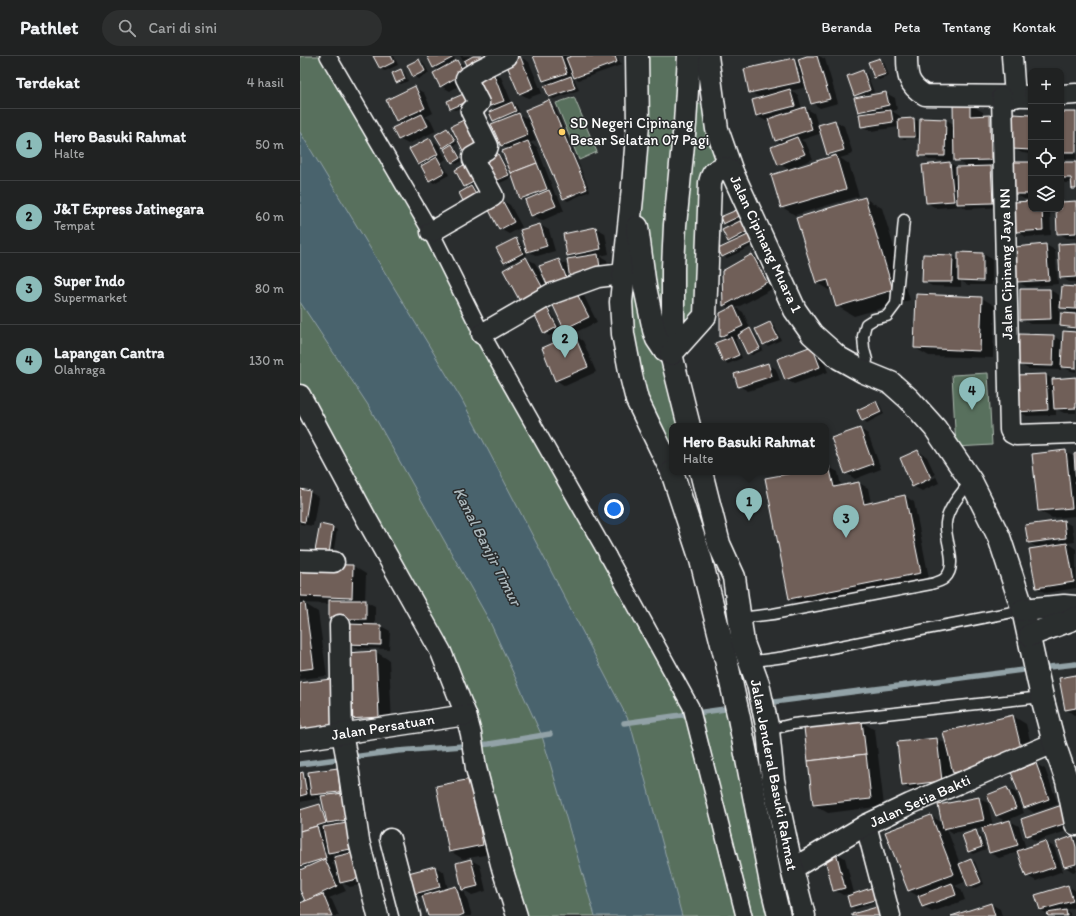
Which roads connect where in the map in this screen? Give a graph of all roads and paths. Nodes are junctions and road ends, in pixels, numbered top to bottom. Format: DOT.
graph roads {
  1 [pos="328,56"];
  2 [pos="507,56"];
  3 [pos="637,56"];
  4 [pos="689,56"];
  5 [pos="707,56"];
  6 [pos="907,56"];
  7 [pos="1012,56"];
  8 [pos="1076,94"];
  9 [pos="1064,95"];
  10 [pos="1016,96"];
  11 [pos="685,124"];
  12 [pos="717,129"];
  13 [pos="732,172"];
  14 [pos="632,198"];
  15 [pos="904,220"];
  16 [pos="431,232"];
  17 [pos="624,274"];
  18 [pos="482,334"];
  19 [pos="671,354"];
  20 [pos="864,372"];
  21 [pos="300,395"];
  22 [pos="688,423"];
  23 [pos="1076,433"];
  24 [pos="669,466"];
  25 [pos="673,475"];
  26 [pos="702,475"];
  27 [pos="971,481"];
  28 [pos="300,561"];
  29 [pos="334,562"];
  30 [pos="1076,607"];
  31 [pos="1023,610"];
  32 [pos="740,618"];
  33 [pos="1076,618"];
  34 [pos="340,625"];
  35 [pos="1031,644"];
  36 [pos="748,662"];
  37 [pos="1040,687"];
  38 [pos="466,715"];
  39 [pos="766,721"];
  40 [pos="300,740"];
  41 [pos="1054,743"];
  42 [pos="345,746"];
  43 [pos="866,824"];
  44 [pos="1076,824"];
  45 [pos="390,839"];
  46 [pos="792,869"];
  47 [pos="378,916"];
  48 [pos="410,916"];
  49 [pos="517,916"];
  50 [pos="744,916"];
  51 [pos="779,916"];
  52 [pos="804,916"];
  53 [pos="890,916"];
  1 -- 16 [label="street"];
  2 -- 16 [label="street"];
  3 -- 14 [label="main road, Jalan Jenderal Basuki Rahmat"];
  4 -- 11 [label="main road"];
  5 -- 12 [label="main road, Jalan Cipinang Muara 1"];
  6 -- 10 [label="street"];
  7 -- 10 [label="street, Jalan Cipinang Jaya NN"];
  8 -- 9 [label="street"];
  10 -- 23 [label="street, Jalan Cipinang Jaya NN"];
  11 -- 12 [label="main road"];
  11 -- 19 [label="main road"];
  12 -- 13 [label="main road, Jalan Cipinang Muara 1"];
  13 -- 19 [label="main road"];
  13 -- 20 [label="main road, Jalan Cipinang Muara 1"];
  14 -- 17 [label="main road, Jalan Jenderal Basuki Rahmat"];
  14 -- 19 [label="main road"];
  15 -- 20 [label="lane"];
  16 -- 18 [label="street"];
  17 -- 18 [label="street"];
  17 -- 24 [label="main road, Jalan Jenderal Basuki Rahmat"];
  18 -- 50 [label="street"];
  19 -- 22 [label="main road"];
  20 -- 27 [label="main road, Jalan Cipinang Muara 1"];
  21 -- 38 [label="street"];
  25 -- 51 [label="main road, Jalan Jenderal Basuki Rahmat"];
  26 -- 32 [label="main road, Jalan Jenderal Basuki Rahmat"];
  27 -- 31 [label="main road, Jalan Cipinang Muara 1"];
  27 -- 32 [label="lane"];
  28 -- 29 [label="street"];
  30 -- 31 [label="main road"];
  31 -- 35 [label="main road, Jalan Cipinang Muara 1"];
  31 -- 36 [label="lane"];
  32 -- 36 [label="main road, Jalan Jenderal Basuki Rahmat"];
  33 -- 35 [label="main road"];
  34 -- 42 [label="street"];
  35 -- 37 [label="main road, Jalan Cipinang Muara 1"];
  36 -- 39 [label="main road, Jalan Jenderal Basuki Rahmat"];
  37 -- 39 [label="lane"];
  37 -- 41 [label="main road, Jalan Cipinang Muara 1"];
  38 -- 42 [label="street, Jalan Persatuan"];
  38 -- 49 [label="street"];
  39 -- 46 [label="main road, Jalan Jenderal Basuki Rahmat"];
  40 -- 42 [label="street, Jalan Persatuan"];
  41 -- 43 [label="street, Jalan Setia Bakti"];
  41 -- 44 [label="main road, Jalan Cipinang Muara 1"];
  42 -- 47 [label="street"];
  43 -- 46 [label="street, Jalan Setia Bakti"];
  43 -- 53 [label="street"];
  45 -- 48 [label="street"];
  46 -- 52 [label="main road, Jalan Jenderal Basuki Rahmat"];
}
